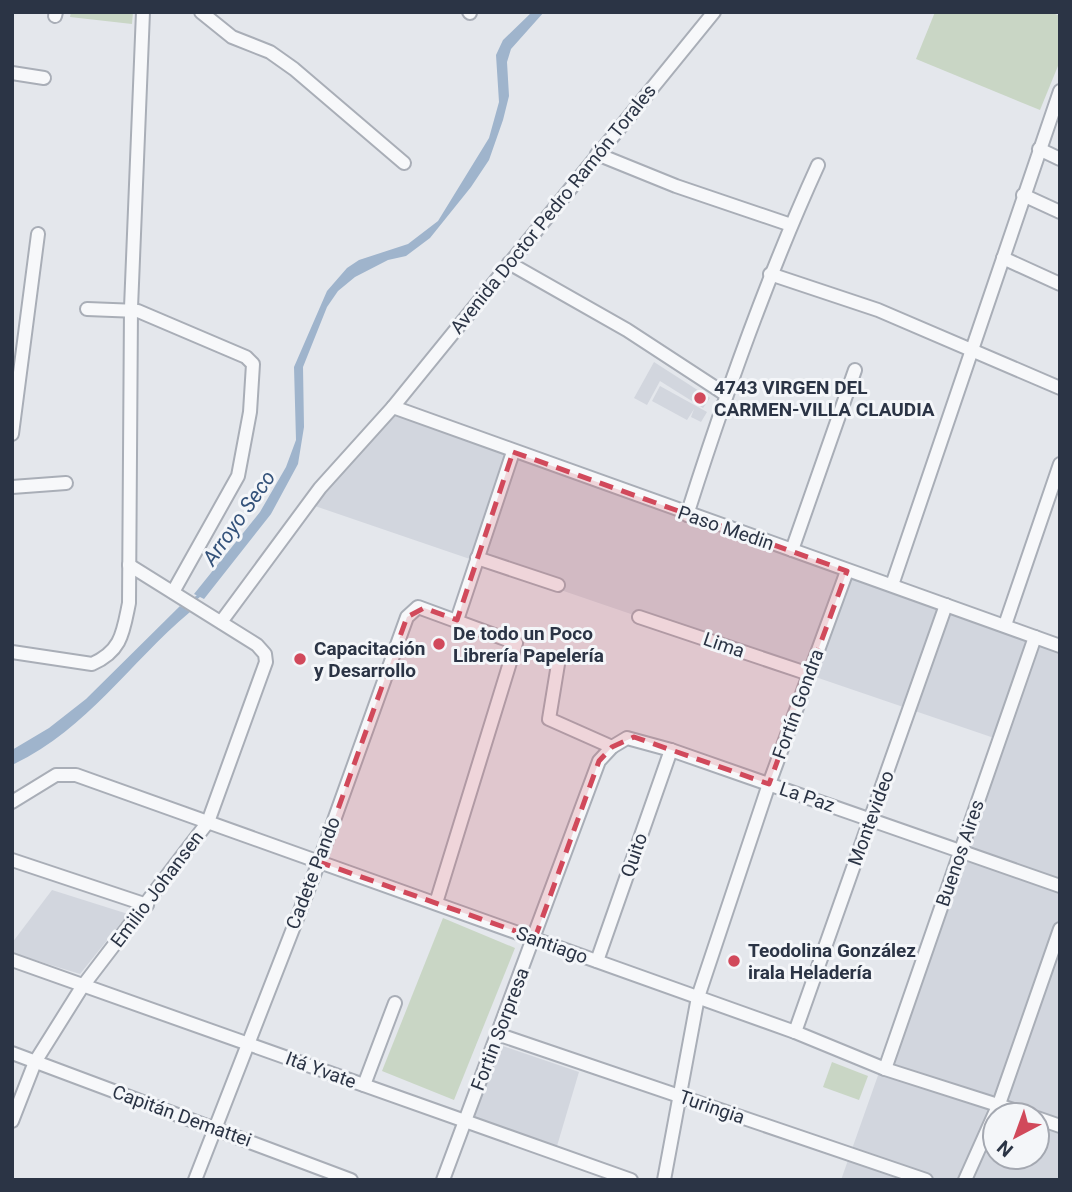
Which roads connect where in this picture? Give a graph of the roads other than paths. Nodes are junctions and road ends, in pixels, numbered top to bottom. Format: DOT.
graph roads {
  1 [pos="143,12"];
  2 [pos="201,12"];
  3 [pos="714,12"];
  4 [pos="12,73"];
  5 [pos="44,78"];
  6 [pos="1060,91"];
  7 [pos="1039,149"];
  8 [pos="597,154"];
  9 [pos="1060,159"];
  10 [pos="404,163"];
  11 [pos="818,165"];
  12 [pos="1023,195"];
  13 [pos="1060,212"];
  14 [pos="791,225"];
  15 [pos="38,234"];
  16 [pos="1003,258"];
  17 [pos="509,263"];
  18 [pos="770,274"];
  19 [pos="1060,284"];
  20 [pos="131,308"];
  21 [pos="87,309"];
  22 [pos="12,327"];
  23 [pos="26,327"];
  24 [pos="971,348"];
  25 [pos="855,370"];
  26 [pos="1060,388"];
  27 [pos="725,394"];
  28 [pos="393,407"];
  29 [pos="14,411"];
  30 [pos="12,434"];
  31 [pos="513,452"];
  32 [pos="1060,464"];
  33 [pos="66,483"];
  34 [pos="12,487"];
  35 [pos="687,514"];
  36 [pos="792,550"];
  37 [pos="477,558"];
  38 [pos="128,565"];
  39 [pos="846,571"];
  40 [pos="558,585"];
  41 [pos="892,586"];
  42 [pos="179,595"];
  43 [pos="946,605"];
  44 [pos="639,617"];
  45 [pos="457,620"];
  46 [pos="221,622"];
  47 [pos="1005,625"];
  48 [pos="1035,637"];
  49 [pos="1060,646"];
  50 [pos="12,652"];
  51 [pos="559,658"];
  52 [pos="809,674"];
  53 [pos="612,747"];
  54 [pos="671,750"];
  55 [pos="769,784"];
  56 [pos="12,802"];
  57 [pos="870,820"];
  58 [pos="208,822"];
  59 [pos="961,851"];
  60 [pos="12,860"];
  61 [pos="319,862"];
  62 [pos="1060,886"];
  63 [pos="436,903"];
  64 [pos="146,905"];
  65 [pos="1060,929"];
  66 [pos="535,938"];
  67 [pos="12,960"];
  68 [pos="597,961"];
  69 [pos="82,987"];
  70 [pos="698,997"];
  71 [pos="395,1003"];
  72 [pos="795,1032"];
  73 [pos="497,1034"];
  74 [pos="248,1044"];
  75 [pos="12,1053"];
  76 [pos="35,1062"];
  77 [pos="885,1069"];
  78 [pos="364,1085"];
  79 [pos="679,1096"];
  80 [pos="989,1101"];
  81 [pos="1000,1101"];
  82 [pos="12,1121"];
  83 [pos="465,1121"];
  84 [pos="215,1128"];
  85 [pos="981,1144"];
  86 [pos="195,1180"];
  87 [pos="351,1180"];
  88 [pos="443,1180"];
  89 [pos="631,1180"];
  90 [pos="664,1180"];
  91 [pos="926,1180"];
  92 [pos="965,1180"];
  1 -- 20 [label="street"];
  2 -- 10 [label="street"];
  3 -- 8 [label="street, Avenida Doctor Pedro Ramón Torales"];
  4 -- 5 [label="street"];
  6 -- 7 [label="street"];
  7 -- 9 [label="street"];
  7 -- 12 [label="street"];
  8 -- 14 [label="street"];
  8 -- 17 [label="street, Avenida Doctor Pedro Ramón Torales"];
  11 -- 14 [label="street"];
  12 -- 13 [label="street"];
  12 -- 16 [label="street"];
  14 -- 18 [label="street"];
  15 -- 23 [label="street"];
  16 -- 19 [label="street"];
  16 -- 24 [label="street"];
  17 -- 27 [label="street"];
  17 -- 28 [label="street, Avenida Doctor Pedro Ramón Torales"];
  18 -- 24 [label="street"];
  18 -- 27 [label="street"];
  20 -- 21 [label="street"];
  20 -- 38 [label="street"];
  20 -- 42 [label="street"];
  22 -- 23 [label="street"];
  23 -- 29 [label="street"];
  24 -- 26 [label="street"];
  24 -- 41 [label="street"];
  25 -- 36 [label="street"];
  27 -- 35 [label="street"];
  28 -- 31 [label="street, Paso Medin"];
  28 -- 46 [label="street, Avenida Doctor Pedro Ramón Torales"];
  29 -- 30 [label="street"];
  31 -- 35 [label="street, Paso Medin"];
  31 -- 37 [label="street"];
  32 -- 47 [label="street"];
  33 -- 34 [label="street"];
  35 -- 36 [label="street, Paso Medin"];
  36 -- 39 [label="street, Paso Medin"];
  37 -- 40 [label="street"];
  37 -- 45 [label="street"];
  38 -- 42 [label="street"];
  38 -- 50 [label="street"];
  39 -- 41 [label="street, Paso Medin"];
  39 -- 52 [label="street, Fortín Gondra"];
  41 -- 43 [label="street, Paso Medin"];
  42 -- 46 [label="street"];
  43 -- 47 [label="street, Paso Medin"];
  43 -- 57 [label="street, Montevideo"];
  44 -- 52 [label="street, Lima"];
  45 -- 61 [label="street, Cadete Pando"];
  45 -- 63 [label="street, Cadete Pando"];
  46 -- 58 [label="street, Emilio Johansen"];
  47 -- 48 [label="street, Paso Medin"];
  48 -- 49 [label="street, Paso Medin"];
  48 -- 59 [label="street, Buenos Aires"];
  51 -- 53 [label="street"];
  52 -- 55 [label="street, Fortín Gondra"];
  53 -- 54 [label="street, La Paz"];
  53 -- 66 [label="street, Fortin Sorpresa"];
  54 -- 55 [label="street, La Paz"];
  54 -- 68 [label="street, Quito"];
  55 -- 57 [label="street, La Paz"];
  55 -- 70 [label="street, Fortín Gondra"];
  56 -- 58 [label="street, Santiago"];
  57 -- 59 [label="street, La Paz"];
  57 -- 72 [label="street, Montevideo"];
  58 -- 61 [label="street, Santiago"];
  58 -- 64 [label="street, Emilio Johansen"];
  59 -- 62 [label="street, La Paz"];
  59 -- 77 [label="street, Buenos Aires"];
  60 -- 64 [label="street"];
  61 -- 63 [label="street, Santiago"];
  61 -- 74 [label="street, Cadete Pando"];
  63 -- 66 [label="street, Santiago"];
  64 -- 69 [label="street, Emilio Johansen"];
  65 -- 81 [label="street"];
  66 -- 68 [label="street, Santiago"];
  66 -- 73 [label="street, Fortin Sorpresa"];
  67 -- 69 [label="street, Itá Yvate"];
  68 -- 70 [label="street, Santiago"];
  69 -- 74 [label="street, Itá Yvate"];
  69 -- 76 [label="street, Emilio Johansen"];
  70 -- 72 [label="street, Santiago"];
  70 -- 79 [label="street, Fortín Gondra"];
  71 -- 78 [label="street"];
  72 -- 77 [label="street, Santiago"];
  73 -- 79 [label="street, Turingia"];
  73 -- 83 [label="street, Fortin Sorpresa"];
  74 -- 78 [label="street, Itá Yvate"];
  74 -- 84 [label="street, Cadete Pando"];
  75 -- 76 [label="street, Capitán Demattei"];
  76 -- 82 [label="street, Emilio Johansen"];
  76 -- 84 [label="street, Capitán Demattei"];
  77 -- 80 [label="street, Santiago"];
  78 -- 83 [label="street, Itá Yvate"];
  79 -- 90 [label="street, Fortín Gondra"];
  79 -- 91 [label="street, Turingia"];
  83 -- 88 [label="street, Fortin Sorpresa"];
  83 -- 89 [label="street, Itá Yvate"];
  84 -- 86 [label="street, Cadete Pando"];
  84 -- 87 [label="street, Capitán Demattei"];
  85 -- 92 [label="street"];
}
